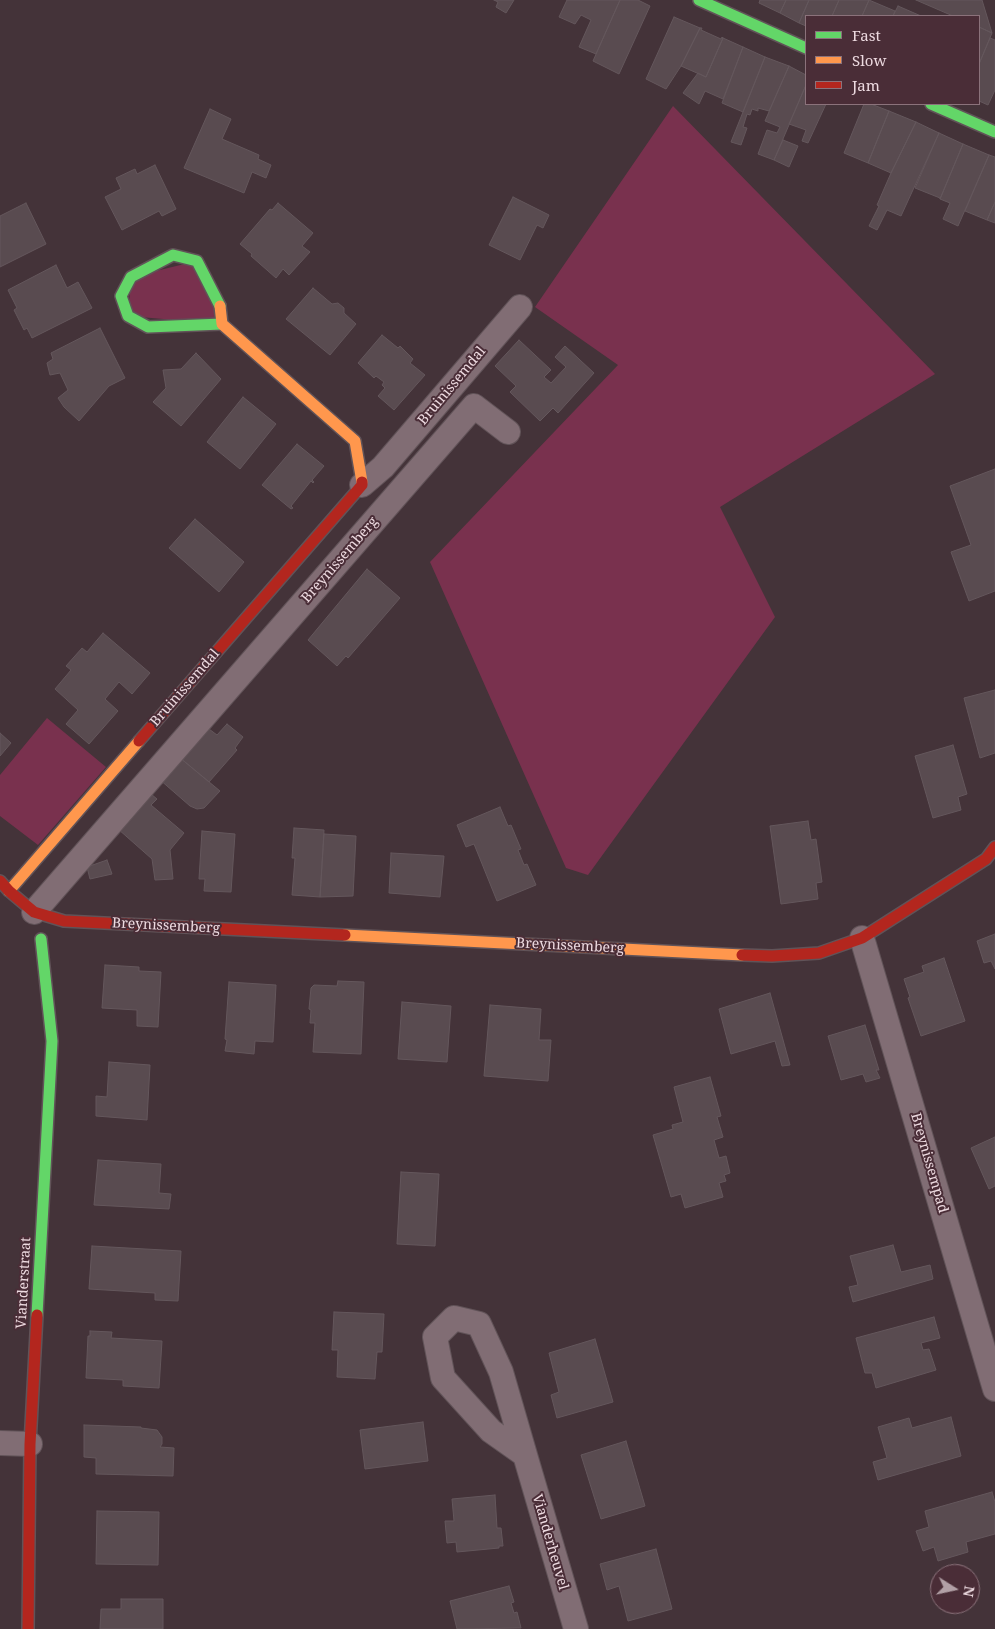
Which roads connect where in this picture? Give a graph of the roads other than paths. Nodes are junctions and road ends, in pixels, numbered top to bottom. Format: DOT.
graph roads {
  1 [pos="699,0"];
  2 [pos="805,48"];
  3 [pos="933,105"];
  4 [pos="994,131"];
  5 [pos="520,307"];
  6 [pos="222,324"];
  7 [pos="508,432"];
  8 [pos="362,485"];
  9 [pos="992,855"];
  10 [pos="0,881"];
  11 [pos="9,891"];
  12 [pos="34,912"];
  13 [pos="862,938"];
  14 [pos="41,939"];
  15 [pos="995,1389"];
  16 [pos="0,1443"];
  17 [pos="30,1444"];
  18 [pos="525,1455"];
  19 [pos="28,1629"];
  20 [pos="576,1629"];
  1 -- 2 [label="street"];
  3 -- 4 [label="street"];
  5 -- 8 [label="street, Bruinissemdal"];
  6 -- 6 [label="street"];
  6 -- 8 [label="street"];
  7 -- 12 [label="street, Breynissemberg"];
  8 -- 11 [label="street, Bruinissemdal"];
  9 -- 13 [label="street, Breynissemberg"];
  10 -- 11 [label="street"];
  11 -- 12 [label="street"];
  12 -- 13 [label="street, Breynissemberg"];
  13 -- 15 [label="street, Breynissempad"];
  14 -- 17 [label="street, Vianderstraat"];
  16 -- 17 [label="street"];
  17 -- 19 [label="street, Vianderstraat"];
  18 -- 18 [label="street, Vianderheuvel"];
  18 -- 20 [label="street, Vianderheuvel"];
}
